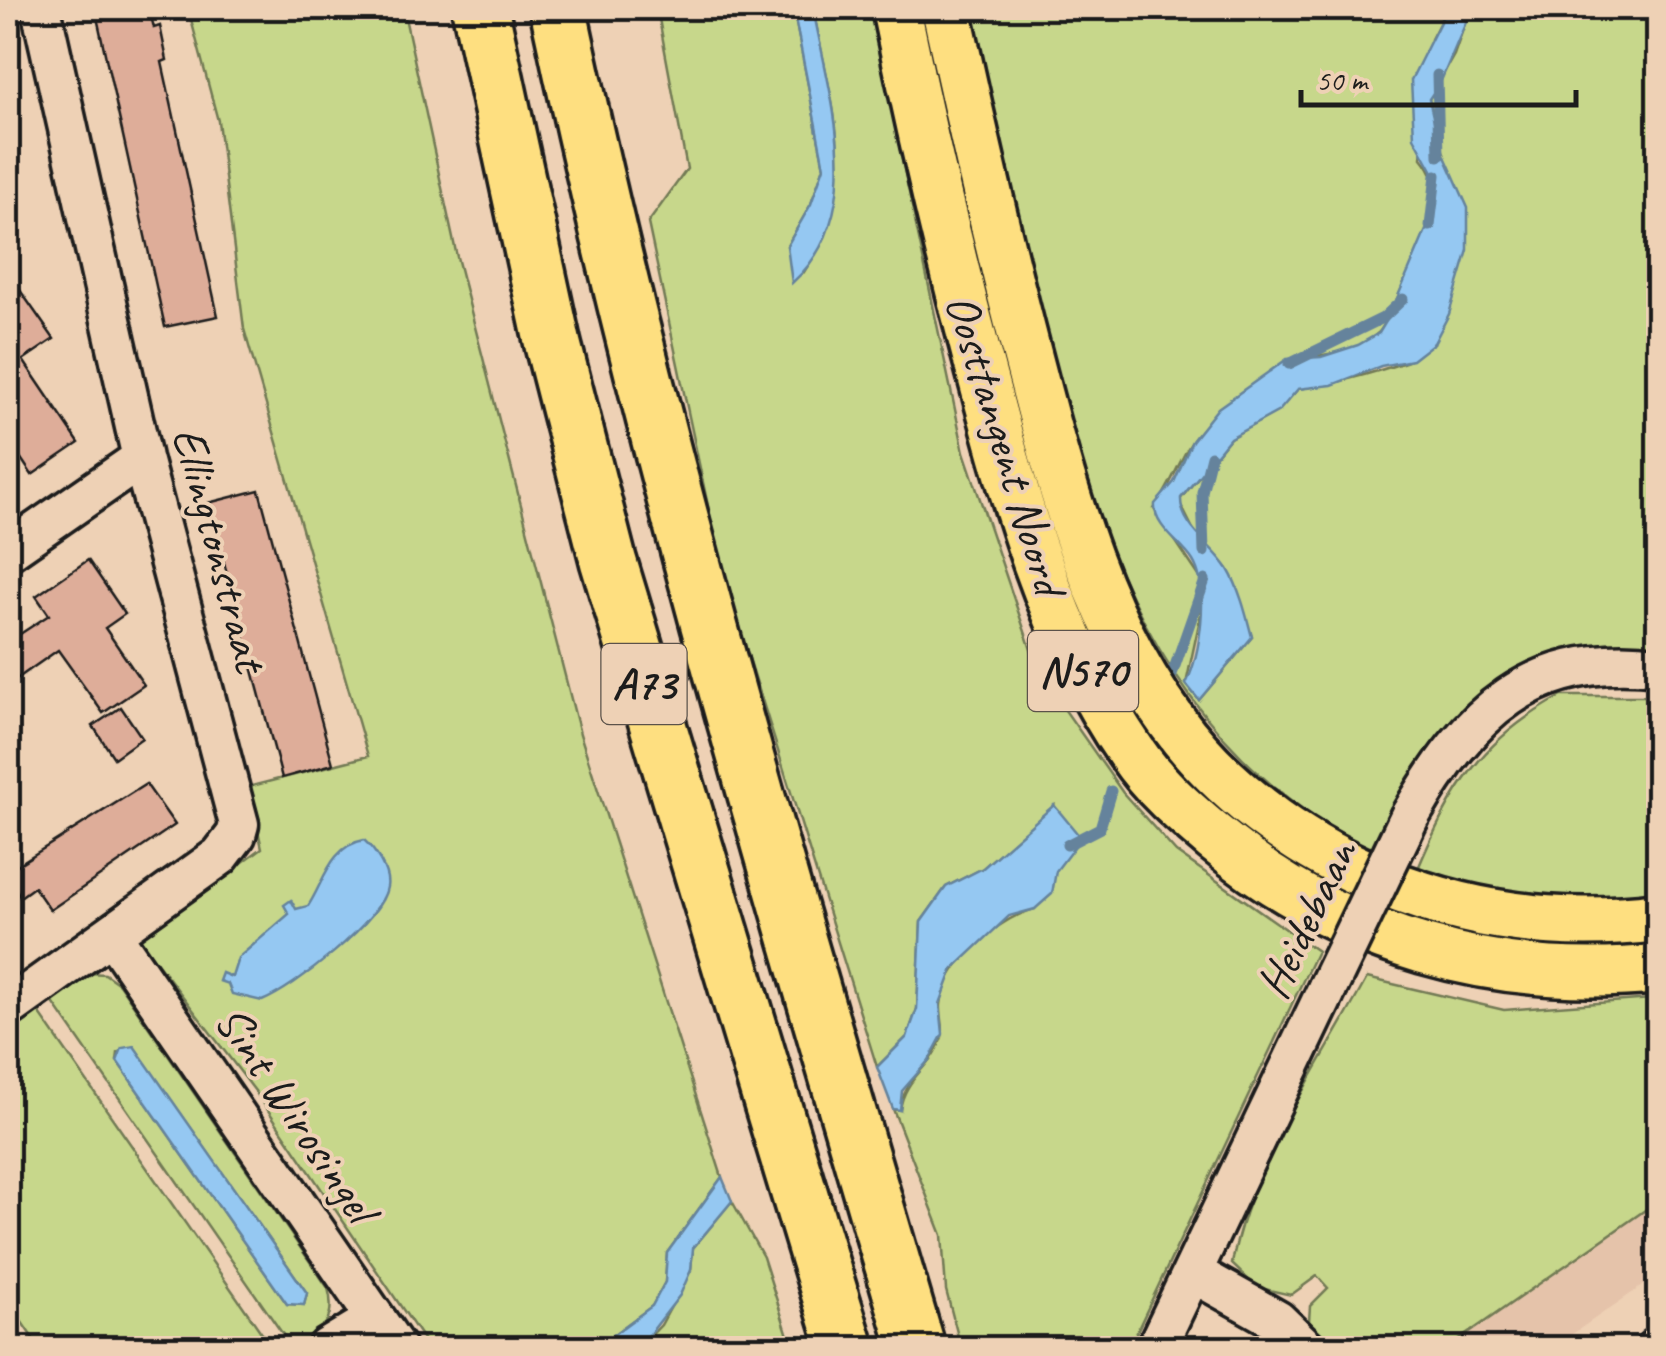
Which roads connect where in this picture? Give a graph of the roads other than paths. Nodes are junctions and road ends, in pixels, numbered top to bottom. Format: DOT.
graph roads {
  1 [pos="41,8"];
  2 [pos="480,8"];
  3 [pos="558,8"];
  4 [pos="896,8"];
  5 [pos="946,8"];
  6 [pos="142,458"];
  7 [pos="8,551"];
  8 [pos="1658,666"];
  9 [pos="1658,917"];
  10 [pos="112,935"];
  11 [pos="1658,968"];
  12 [pos="8,1008"];
  13 [pos="1195,1274"];
  14 [pos="385,1334"];
  15 [pos="916,1344"];
  16 [pos="327,1348"];
  17 [pos="846,1348"];
  18 [pos="1156,1348"];
  19 [pos="1306,1348"];
  1 -- 6 [label="street, Ellingtonstraat"];
  2 -- 17 [label="highway, A73"];
  3 -- 15 [label="highway, A73"];
  4 -- 11 [label="main road, Oosttangent Noord / N570"];
  5 -- 9 [label="main road, Oosttangent Noord / N570"];
  6 -- 7 [label="street"];
  6 -- 10 [label="street, Ellingtonstraat"];
  8 -- 13 [label="street, Heidebaan, bridge"];
  10 -- 12 [label="street, Ellingtonstraat"];
  10 -- 14 [label="street, Sint Wirosingel"];
  13 -- 18 [label="street, Heidebaan"];
  13 -- 19 [label="street"];
  14 -- 16 [label="street"];
}
